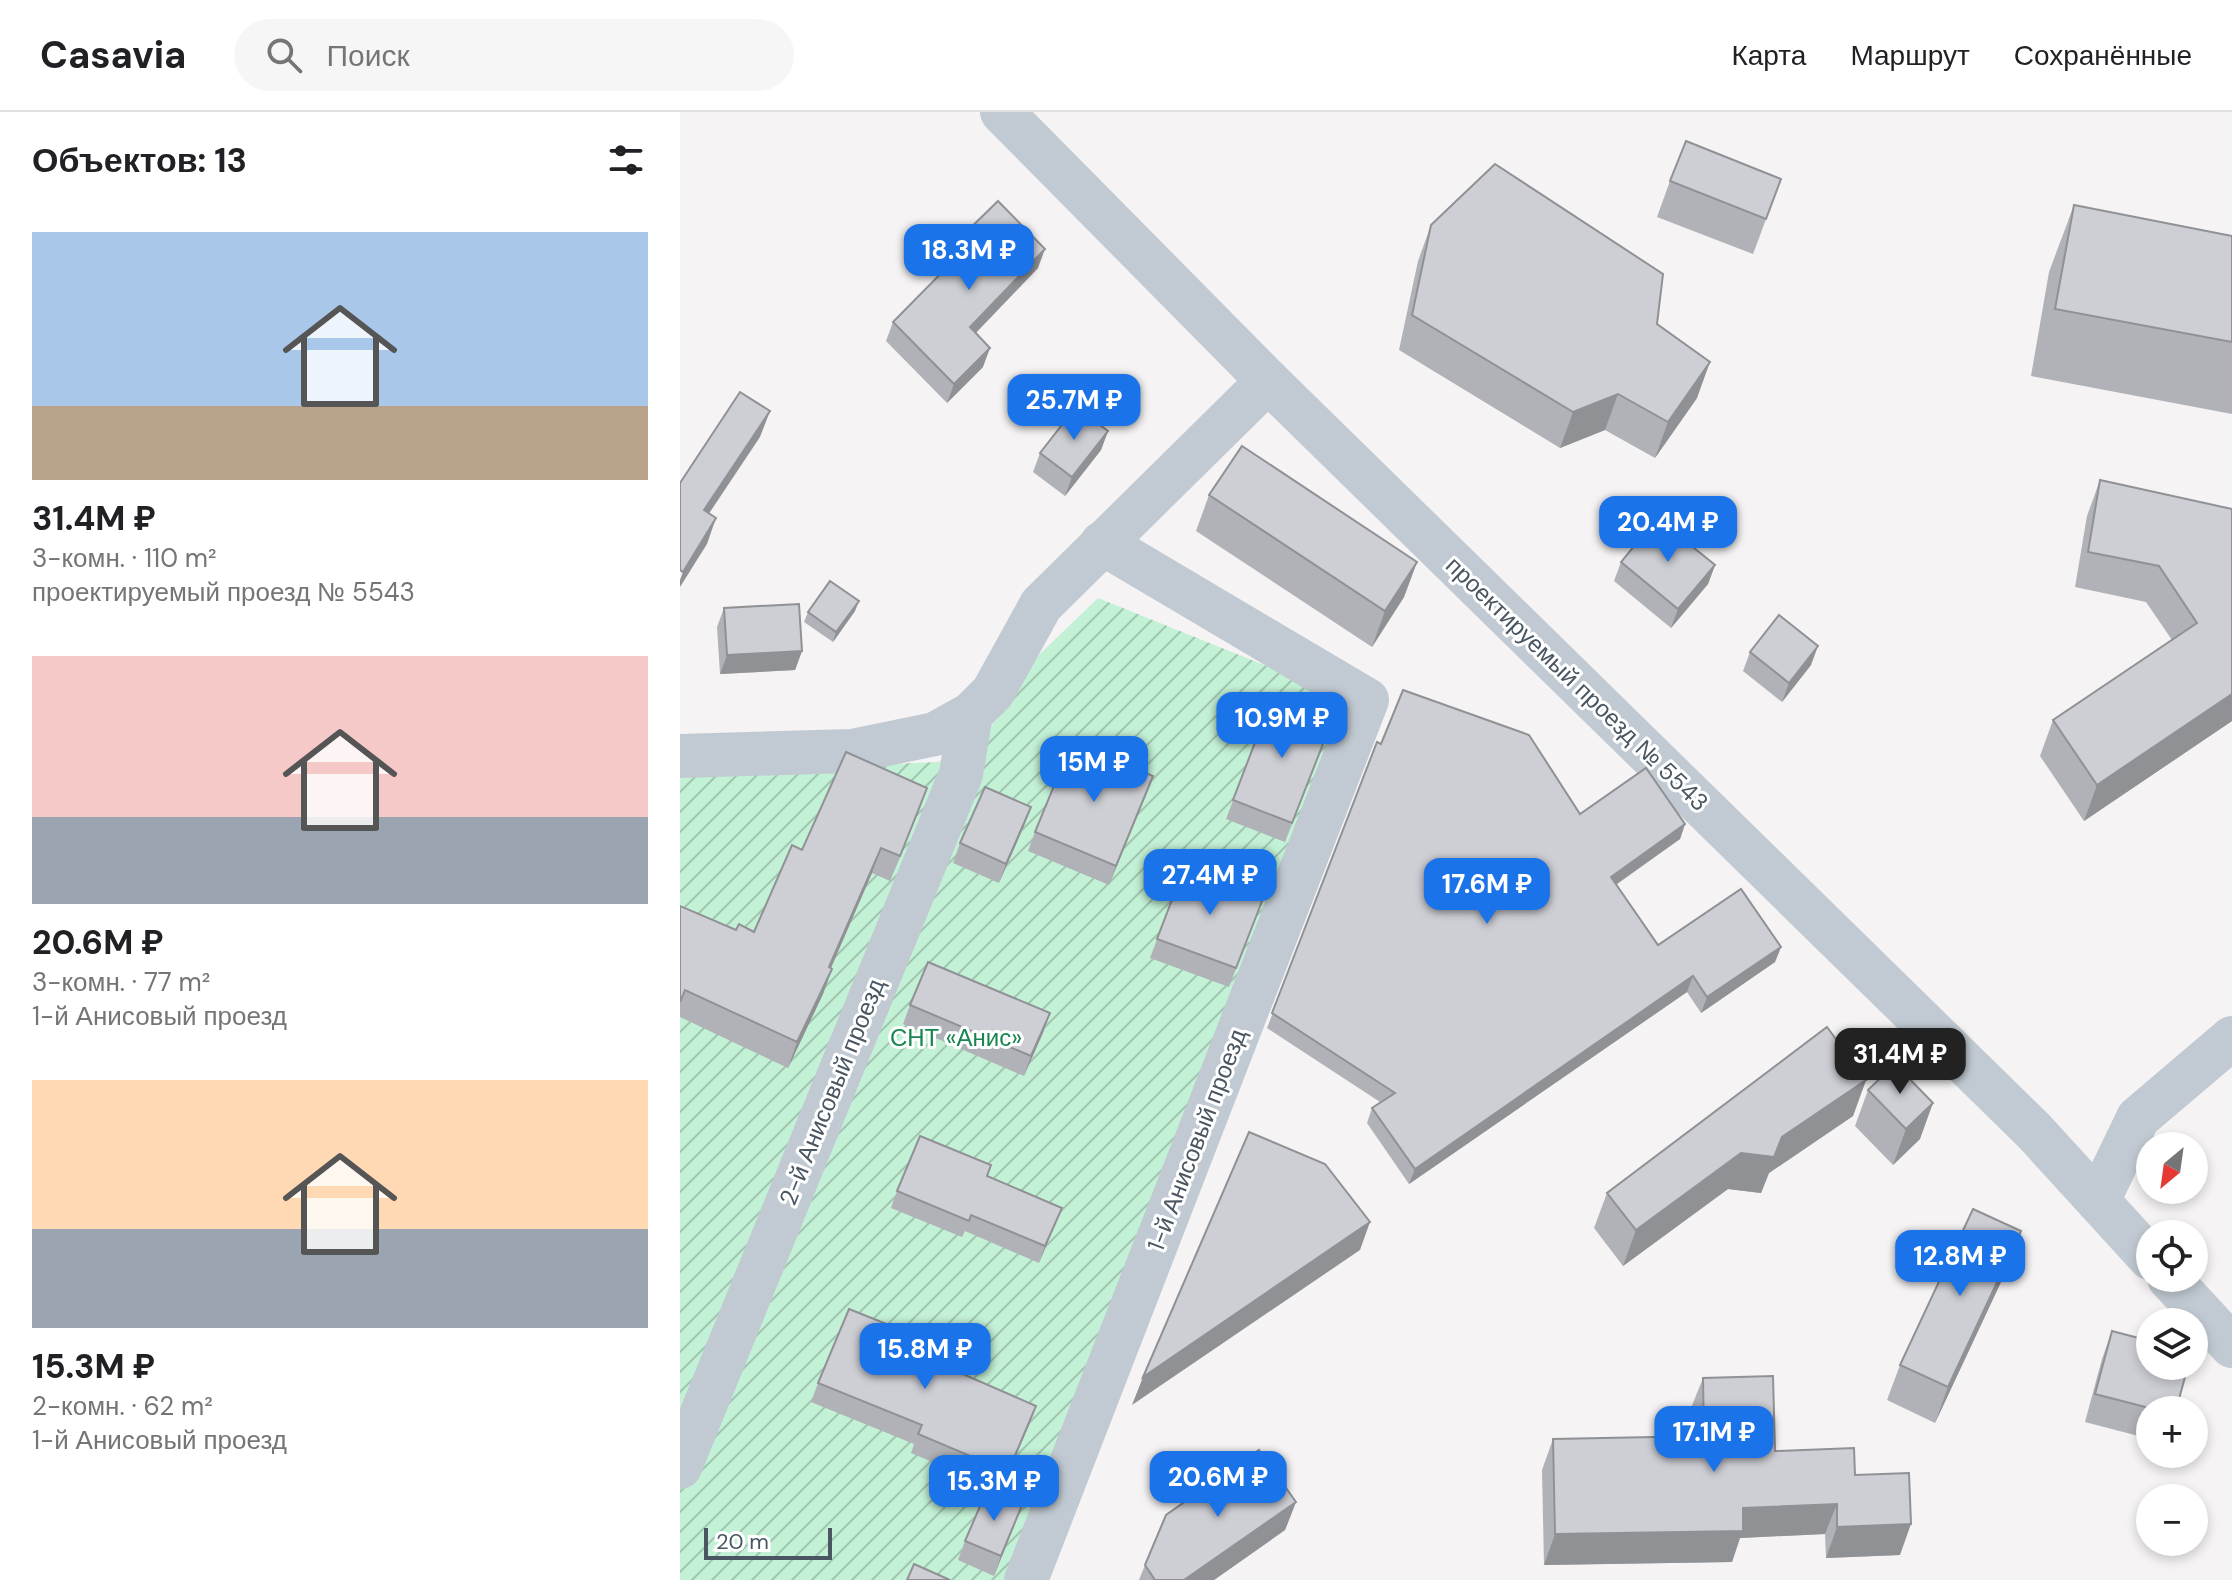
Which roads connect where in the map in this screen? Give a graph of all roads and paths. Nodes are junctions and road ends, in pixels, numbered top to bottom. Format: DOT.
graph roads {
  1 [pos="1002,112"];
  2 [pos="1268,381"];
  3 [pos="1102,543"];
  4 [pos="971,714"];
  5 [pos="680,756"];
  6 [pos="2232,1038"];
  7 [pos="2098,1201"];
  8 [pos="2136,1243"];
  9 [pos="2182,1292"];
  10 [pos="2232,1346"];
  11 [pos="680,1467"];
  12 [pos="1026,1580"];
  1 -- 2 [label="street, проектируемый проезд № 5543"];
  2 -- 3 [label="street"];
  2 -- 7 [label="street, проектируемый проезд № 5543"];
  3 -- 4 [label="street"];
  3 -- 12 [label="street, 1-й Анисовый проезд"];
  4 -- 5 [label="street"];
  4 -- 11 [label="street, 2-й Анисовый проезд"];
  6 -- 7 [label="street"];
  7 -- 8 [label="street, проектируемый проезд № 5543"];
  9 -- 10 [label="street"];
}
